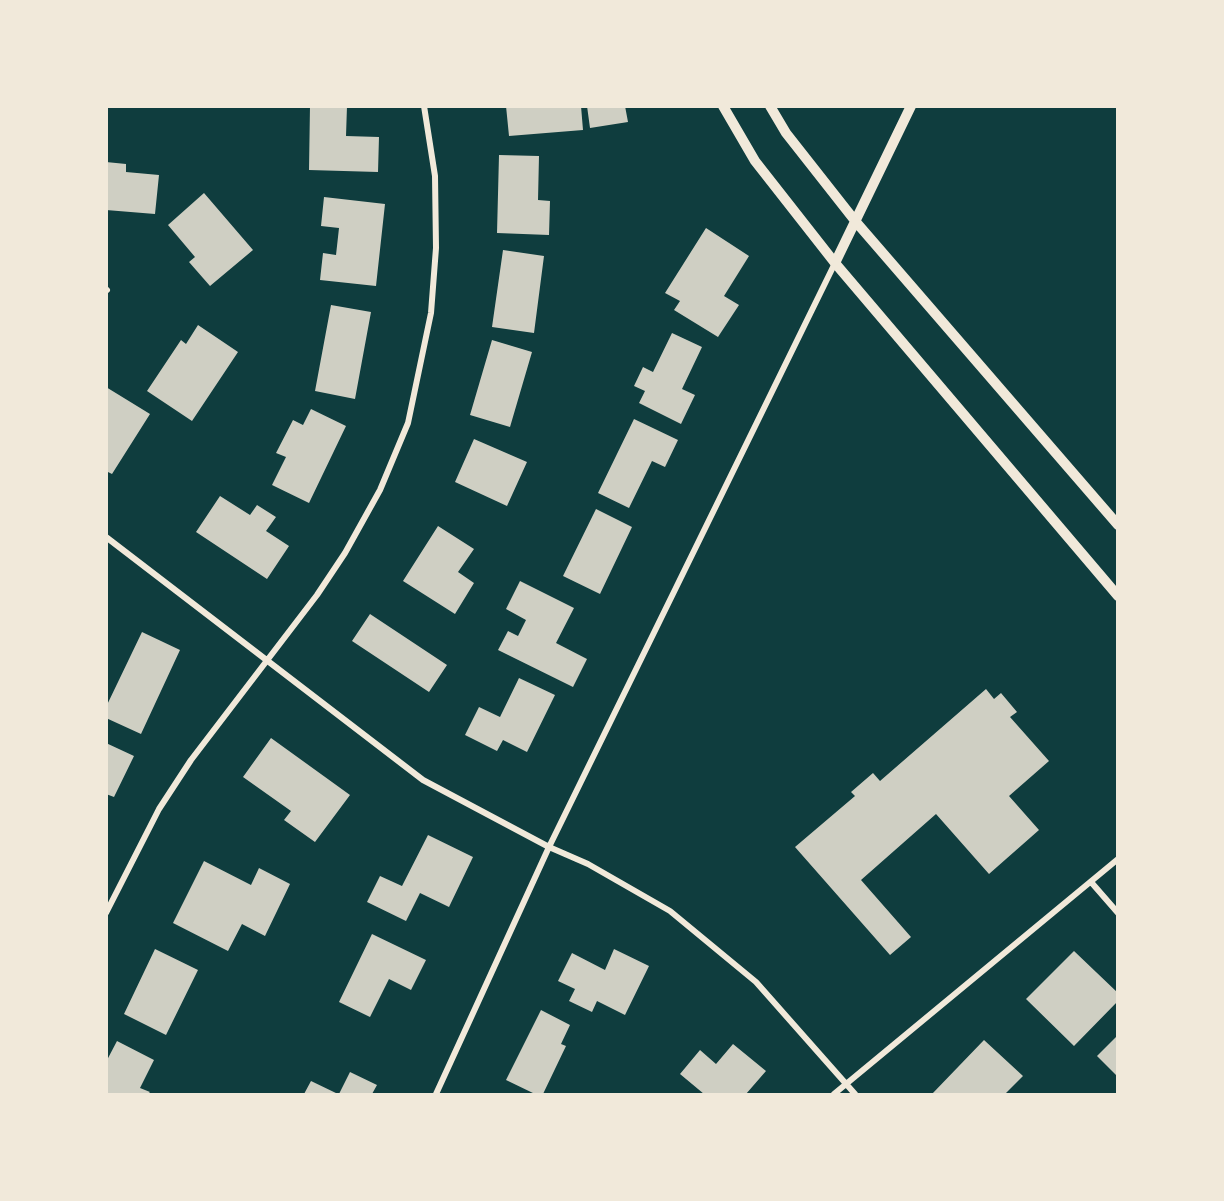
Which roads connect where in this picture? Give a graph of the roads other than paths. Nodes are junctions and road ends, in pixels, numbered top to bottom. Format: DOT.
graph roads {
  1 [pos="424,106"];
  2 [pos="723,106"];
  3 [pos="770,106"];
  4 [pos="911,106"];
  5 [pos="856,222"];
  6 [pos="835,263"];
  7 [pos="1118,525"];
  8 [pos="106,537"];
  9 [pos="1118,596"];
  10 [pos="268,659"];
  11 [pos="549,847"];
  12 [pos="1118,859"];
  13 [pos="1091,882"];
  14 [pos="108,908"];
  15 [pos="1118,913"];
  16 [pos="846,1084"];
  17 [pos="436,1095"];
  18 [pos="834,1095"];
  19 [pos="855,1095"];
  1 -- 10 [label="street"];
  2 -- 6 [label="street"];
  3 -- 5 [label="street"];
  4 -- 5 [label="street"];
  5 -- 6 [label="street"];
  5 -- 7 [label="street"];
  6 -- 9 [label="street"];
  6 -- 11 [label="street"];
  8 -- 10 [label="street"];
  10 -- 11 [label="street"];
  10 -- 14 [label="street"];
  11 -- 16 [label="street"];
  11 -- 17 [label="street"];
  12 -- 13 [label="street"];
  13 -- 15 [label="street"];
  13 -- 16 [label="street"];
  16 -- 18 [label="street"];
  16 -- 19 [label="street"];
}
